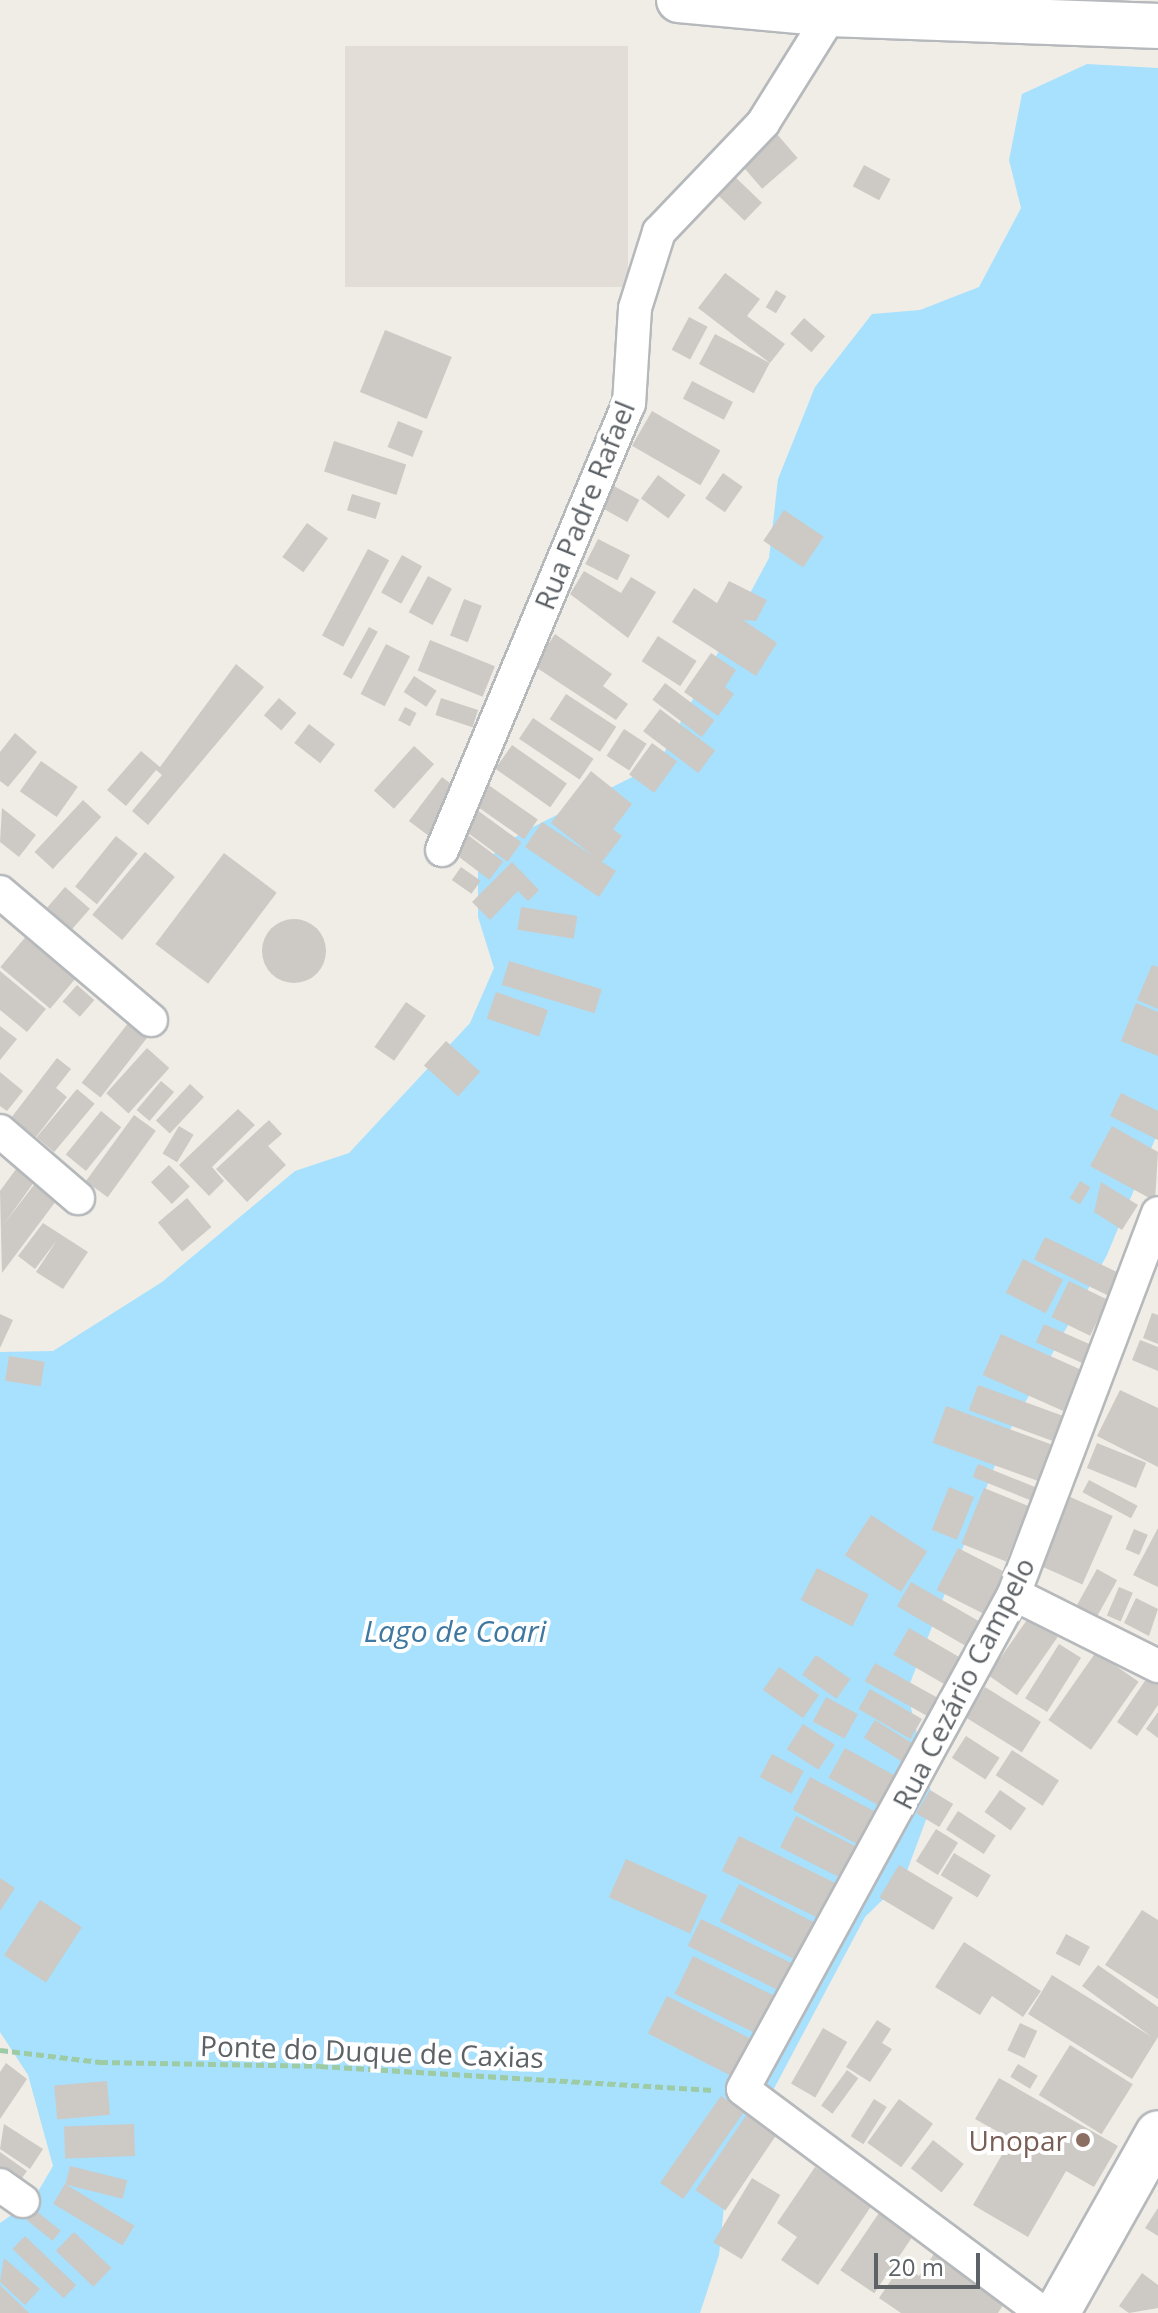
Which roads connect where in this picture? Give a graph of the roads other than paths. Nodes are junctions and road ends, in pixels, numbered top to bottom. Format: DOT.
graph roads {
  1 [pos="679,0"];
  2 [pos="831,14"];
  3 [pos="1158,26"];
  4 [pos="442,850"];
  5 [pos="1,896"];
  6 [pos="151,1020"];
  7 [pos="0,1131"];
  8 [pos="78,1198"];
  9 [pos="1158,1213"];
  10 [pos="1014,1594"];
  11 [pos="1156,1658"];
  12 [pos="1158,2133"];
  13 [pos="1043,2313"];
  14 [pos="1057,2313"];
  1 -- 2 [label="main road"];
  2 -- 3 [label="main road"];
  2 -- 4 [label="street, Rua Padre Rafael"];
  5 -- 6 [label="street"];
  7 -- 8 [label="street"];
  9 -- 10 [label="street, Rua Cezário Campelo"];
  10 -- 11 [label="street"];
  10 -- 13 [label="street, Rua Cezário Campelo"];
  12 -- 14 [label="main road"];
}
